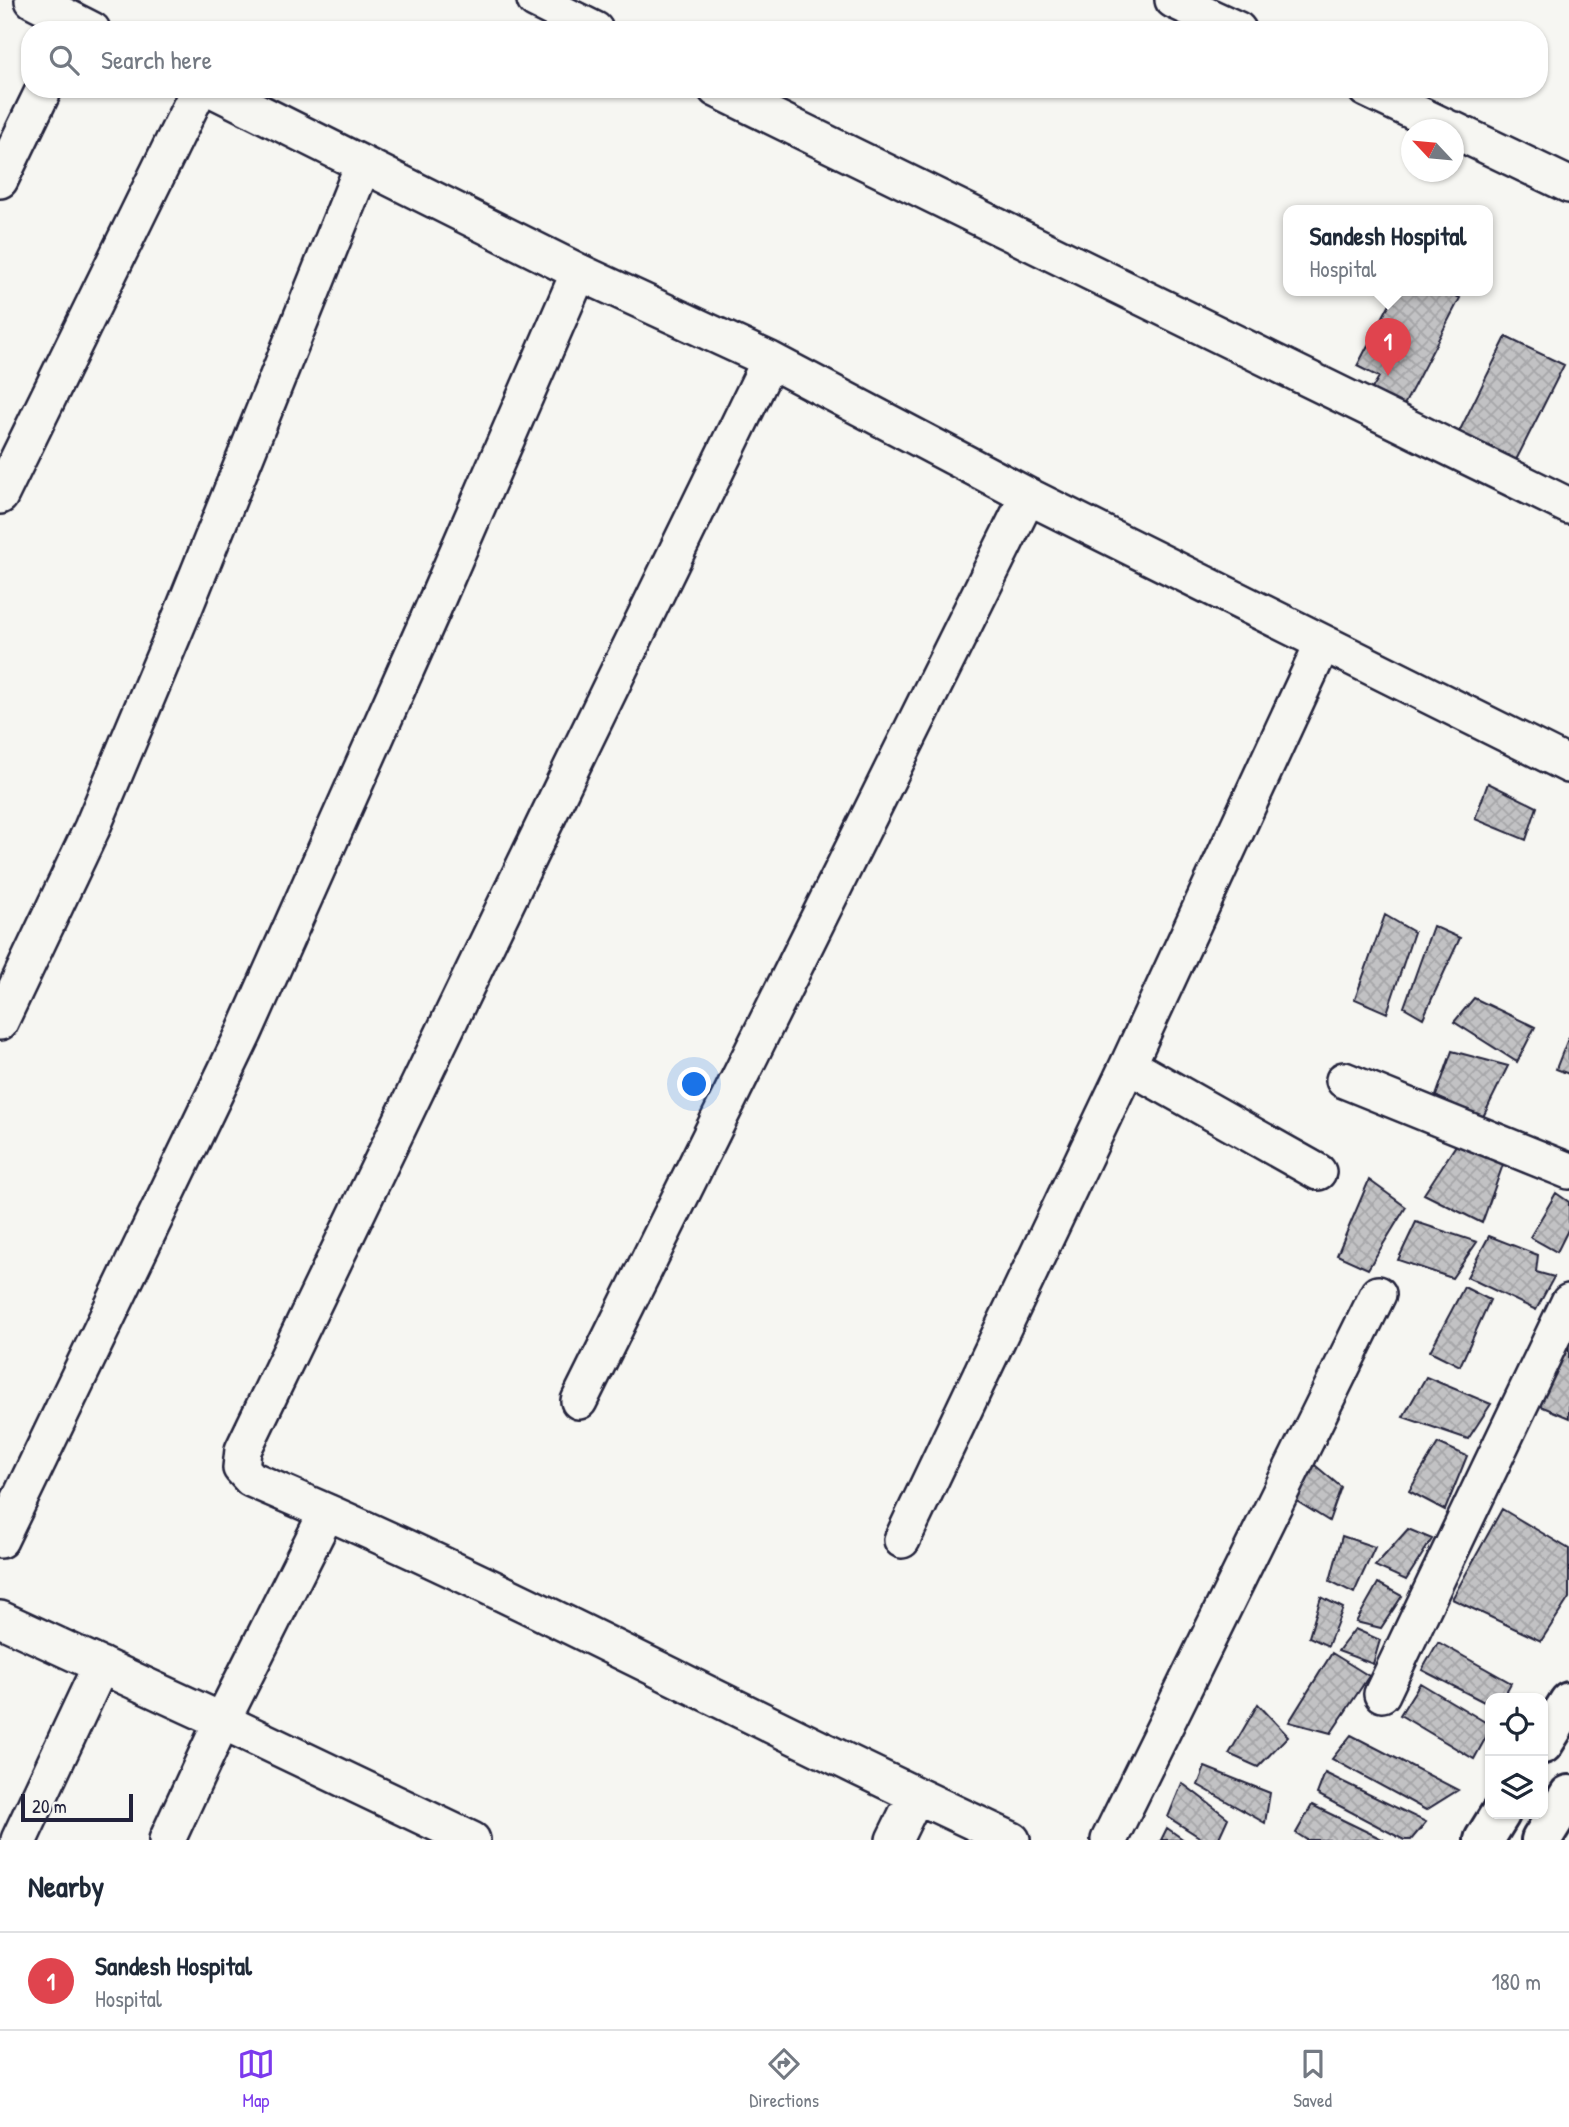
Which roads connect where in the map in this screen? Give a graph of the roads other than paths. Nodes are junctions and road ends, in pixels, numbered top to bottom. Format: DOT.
graph roads {
  1 [pos="33,0"];
  2 [pos="535,0"];
  3 [pos="1173,0"];
  4 [pos="70,21"];
  5 [pos="577,21"];
  6 [pos="1218,21"];
  7 [pos="40,98"];
  8 [pos="195,98"];
  9 [pos="230,98"];
  10 [pos="734,98"];
  11 [pos="1385,98"];
  12 [pos="1430,119"];
  13 [pos="1464,135"];
  14 [pos="363,165"];
  15 [pos="0,180"];
  16 [pos="1569,184"];
  17 [pos="579,272"];
  18 [pos="771,360"];
  19 [pos="0,496"];
  20 [pos="1028,496"];
  21 [pos="1569,506"];
  22 [pos="1323,643"];
  23 [pos="1569,765"];
  24 [pos="0,1022"];
  25 [pos="1128,1065"];
  26 [pos="1345,1080"];
  27 [pos="1569,1171"];
  28 [pos="1318,1172"];
  29 [pos="1378,1294"];
  30 [pos="1569,1302"];
  31 [pos="579,1401"];
  32 [pos="327,1512"];
  33 [pos="0,1539"];
  34 [pos="902,1540"];
  35 [pos="0,1619"];
  36 [pos="101,1665"];
  37 [pos="1382,1694"];
  38 [pos="1569,1702"];
  39 [pos="222,1721"];
  40 [pos="1548,1736"];
  41 [pos="916,1795"];
  42 [pos="1569,1796"];
  43 [pos="1497,1819"];
  44 [pos="19,1840"];
  45 [pos="167,1840"];
  46 [pos="472,1840"];
  47 [pos="894,1840"];
  48 [pos="1012,1840"];
  49 [pos="1109,1840"];
  50 [pos="1484,1840"];
  51 [pos="1541,1840"];
  1 -- 4 [label="street"];
  2 -- 5 [label="street"];
  3 -- 6 [label="street"];
  7 -- 15 [label="street"];
  8 -- 19 [label="street"];
  9 -- 14 [label="street"];
  10 -- 21 [label="street"];
  11 -- 12 [label="street"];
  13 -- 16 [label="street"];
  14 -- 17 [label="street"];
  14 -- 24 [label="street"];
  17 -- 18 [label="street"];
  17 -- 33 [label="street"];
  18 -- 20 [label="street"];
  18 -- 32 [label="street"];
  20 -- 22 [label="street"];
  20 -- 31 [label="street"];
  22 -- 23 [label="street"];
  22 -- 25 [label="street"];
  25 -- 28 [label="street"];
  25 -- 34 [label="street"];
  26 -- 27 [label="street"];
  29 -- 49 [label="street"];
  30 -- 37 [label="street"];
  32 -- 39 [label="street"];
  32 -- 41 [label="street"];
  35 -- 36 [label="street"];
  36 -- 39 [label="street"];
  36 -- 44 [label="street"];
  38 -- 40 [label="main road"];
  39 -- 45 [label="street"];
  39 -- 46 [label="street"];
  41 -- 47 [label="street"];
  41 -- 48 [label="street"];
  42 -- 51 [label="main road"];
  43 -- 50 [label="main road"];
}
